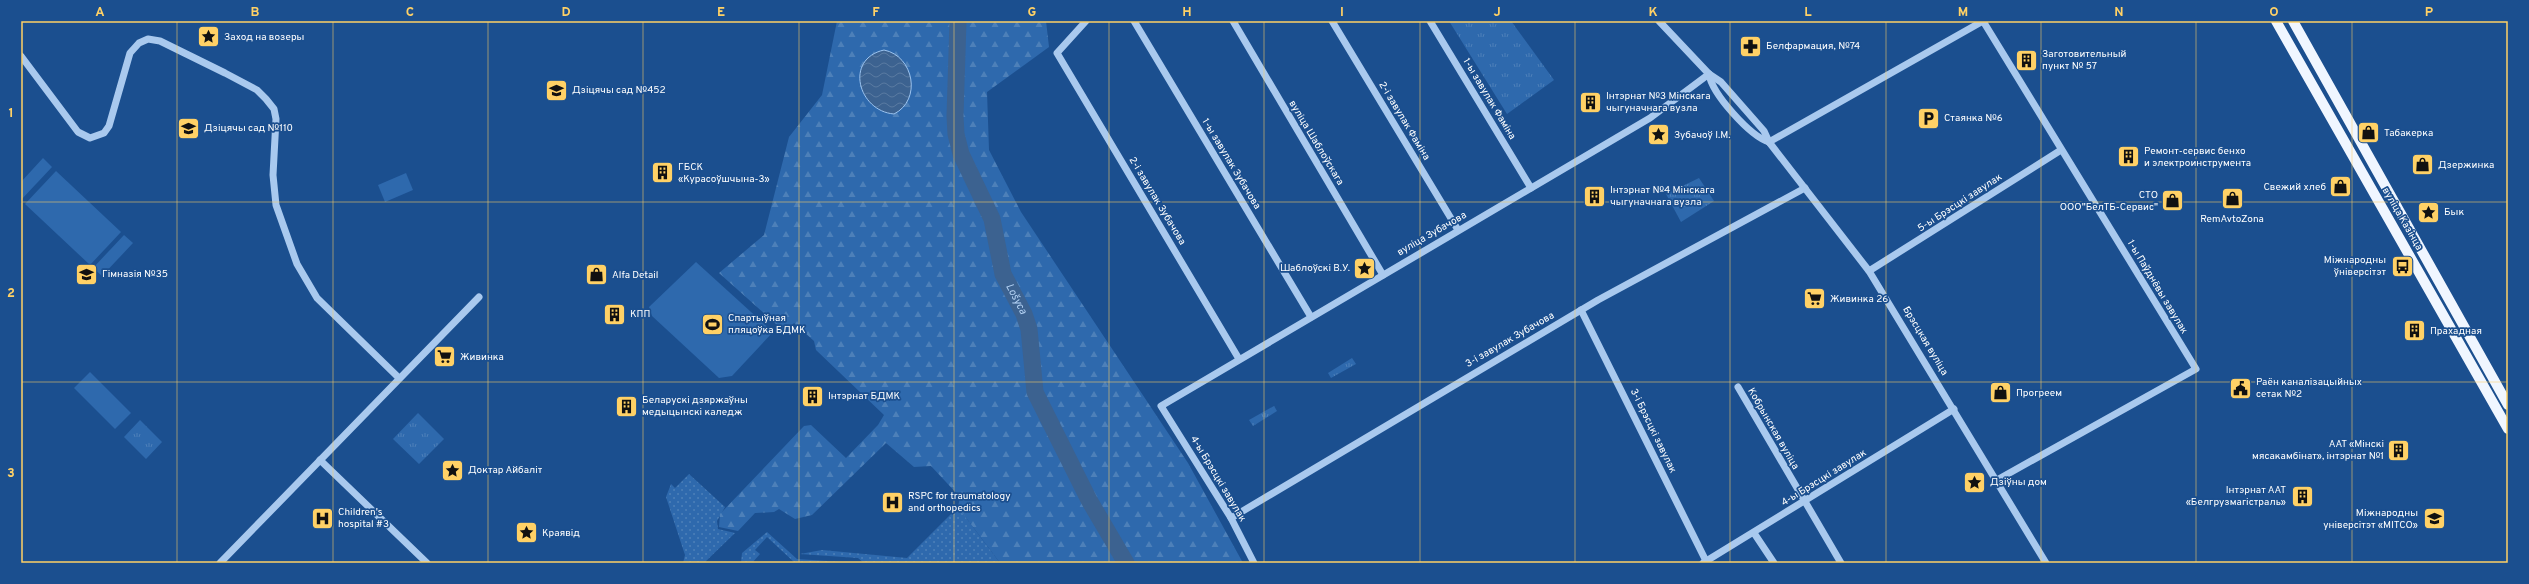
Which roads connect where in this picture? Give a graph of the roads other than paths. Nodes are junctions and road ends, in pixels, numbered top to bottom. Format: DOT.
graph roads {
  1 [pos="1086,21"];
  2 [pos="1134,21"];
  3 [pos="1233,21"];
  4 [pos="1332,21"];
  5 [pos="1430,21"];
  6 [pos="1659,21"];
  7 [pos="1983,21"];
  8 [pos="2289,21"];
  9 [pos="2293,21"];
  10 [pos="2277,22"];
  11 [pos="21,56"];
  12 [pos="1709,74"];
  13 [pos="1769,142"];
  14 [pos="2061,150"];
  15 [pos="1531,188"];
  16 [pos="1805,188"];
  17 [pos="1458,230"];
  18 [pos="1869,271"];
  19 [pos="1383,275"];
  20 [pos="479,297"];
  21 [pos="1581,310"];
  22 [pos="1311,317"];
  23 [pos="2459,318"];
  24 [pos="2448,324"];
  25 [pos="1239,359"];
  26 [pos="399,378"];
  27 [pos="1738,387"];
  28 [pos="2506,402"];
  29 [pos="2494,405"];
  30 [pos="1161,406"];
  31 [pos="1954,409"];
  32 [pos="2508,429"];
  33 [pos="320,460"];
  34 [pos="1997,480"];
  35 [pos="1803,501"];
  36 [pos="1231,518"];
  37 [pos="1754,533"];
  38 [pos="1705,562"];
  39 [pos="220,563"];
  40 [pos="427,563"];
  41 [pos="1254,563"];
  42 [pos="1774,563"];
  43 [pos="1841,563"];
  44 [pos="2046,563"];
  1 -- 25 [label="street, 2-і завулак Зубачова"];
  2 -- 22 [label="street, 1-ы завулак Зубачова"];
  3 -- 19 [label="street, вуліца Шаблоўскага"];
  4 -- 17 [label="street, 2-і завулак Фаміна"];
  5 -- 15 [label="street, 1-ы завулак Фаміна"];
  6 -- 12 [label="street, Брэсцкая вуліца"];
  7 -- 13 [label="street"];
  7 -- 14 [label="street, 1-ы Паўднёвы завулак"];
  8 -- 10 [label="main road"];
  9 -- 23 [label="main road, вуліца Казінца"];
  10 -- 24 [label="main road, вуліца Казінца"];
  11 -- 26 [label="street"];
  12 -- 13 [label="street, Брэсцкая вуліца"];
  12 -- 13 [label="street, Брэсцкая вуліца"];
  12 -- 15 [label="street, вуліца Зубачова"];
  13 -- 16 [label="street, Брэсцкая вуліца"];
  14 -- 18 [label="street, 5-ы Брэсцкі завулак"];
  14 -- 34 [label="street, 1-ы Паўднёвы завулак"];
  15 -- 17 [label="street, вуліца Зубачова"];
  16 -- 18 [label="street, Брэсцкая вуліца"];
  16 -- 21 [label="street, 3-і завулак Зубачова"];
  17 -- 19 [label="street, вуліца Зубачова"];
  18 -- 31 [label="street, Брэсцкая вуліца"];
  19 -- 22 [label="street, вуліца Зубачова"];
  20 -- 26 [label="street"];
  21 -- 36 [label="street, 3-і завулак Зубачова"];
  21 -- 38 [label="street, 3-і Брэсцкі завулак"];
  22 -- 25 [label="street, вуліца Зубачова"];
  23 -- 24 [label="street"];
  23 -- 28 [label="main road, вуліца Казінца"];
  24 -- 29 [label="main road, вуліца Казінца"];
  25 -- 30 [label="street, вуліца Зубачова"];
  26 -- 33 [label="street"];
  27 -- 35 [label="street, Кобрынская вуліца"];
  28 -- 29 [label="street"];
  29 -- 32 [label="main road, вуліца Казінца"];
  30 -- 36 [label="street, 4-ы Брэсцкі завулак"];
  31 -- 34 [label="street, Брэсцкая вуліца"];
  31 -- 35 [label="street, 4-ы Брэсцкі завулак"];
  33 -- 39 [label="street"];
  33 -- 40 [label="street"];
  34 -- 44 [label="street, Брэсцкая вуліца"];
  35 -- 37 [label="street, 4-ы Брэсцкі завулак"];
  35 -- 43 [label="street, Кобрынская вуліца"];
  36 -- 41 [label="street, 4-ы Брэсцкі завулак"];
  37 -- 38 [label="street, 4-ы Брэсцкі завулак"];
  37 -- 42 [label="street"];
}
